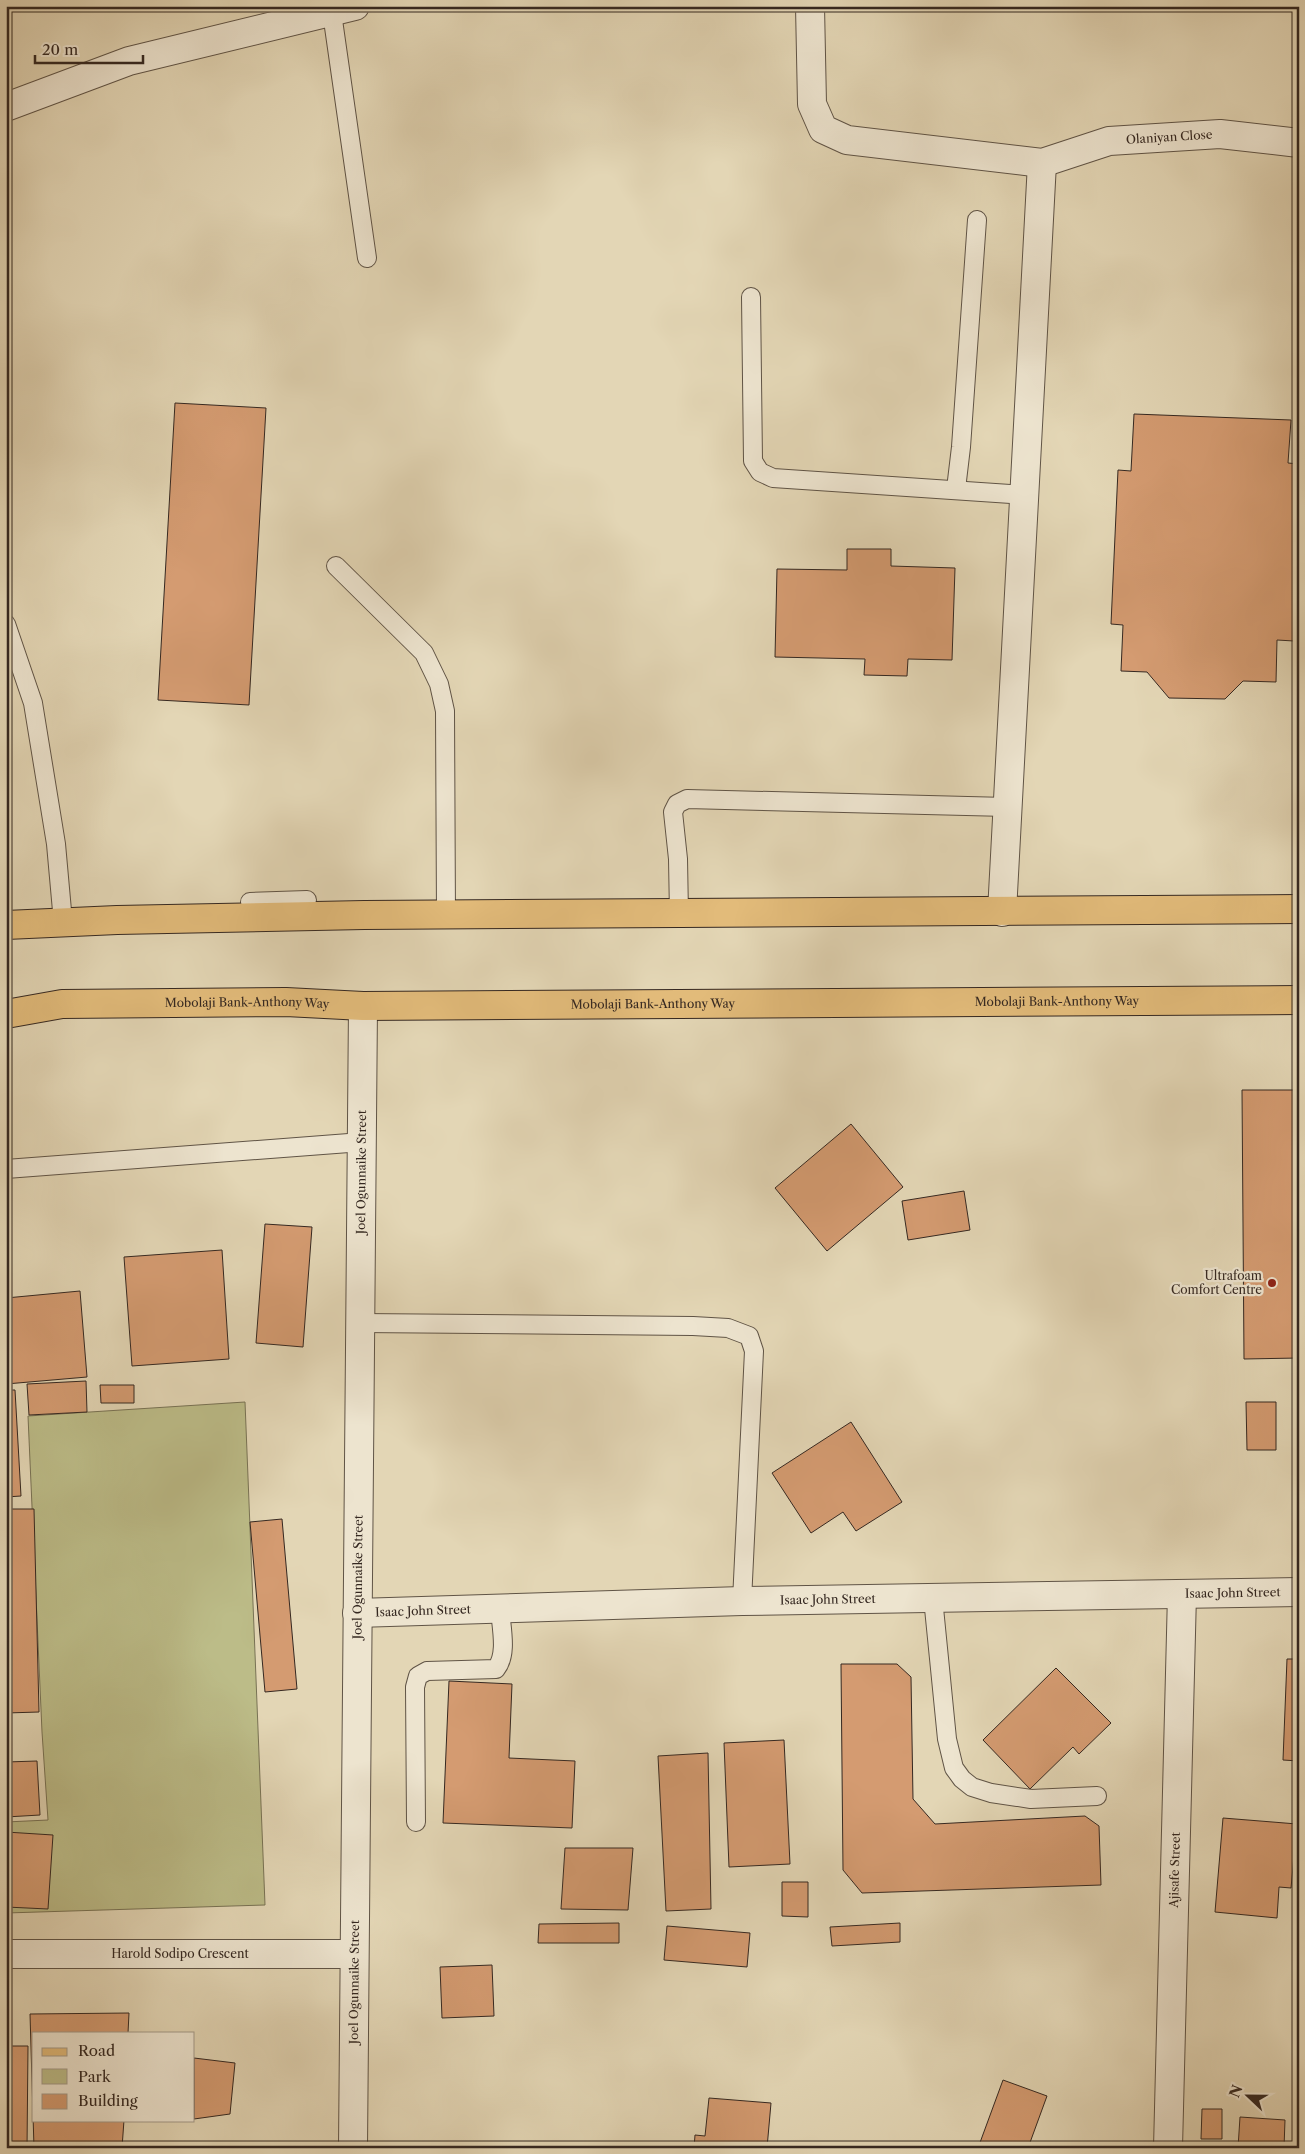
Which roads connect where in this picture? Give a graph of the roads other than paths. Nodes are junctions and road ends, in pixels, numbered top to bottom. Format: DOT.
graph roads {
  1 [pos="810,6"];
  2 [pos="344,10"];
  3 [pos="6,107"];
  4 [pos="1299,143"];
  5 [pos="1042,163"];
  6 [pos="977,220"];
  7 [pos="367,258"];
  8 [pos="751,297"];
  9 [pos="956,489"];
  10 [pos="1024,495"];
  11 [pos="336,566"];
  12 [pos="6,624"];
  13 [pos="1007,806"];
  14 [pos="307,900"];
  15 [pos="250,902"];
  16 [pos="1299,909"];
  17 [pos="1002,912"];
  18 [pos="679,914"];
  19 [pos="446,915"];
  20 [pos="63,922"];
  21 [pos="6,925"];
  22 [pos="1299,1000"];
  23 [pos="363,1006"];
  24 [pos="6,1014"];
  25 [pos="362,1142"];
  26 [pos="6,1169"];
  27 [pos="360,1323"];
  28 [pos="1299,1592"];
  29 [pos="1182,1594"];
  30 [pos="933,1598"];
  31 [pos="742,1601"];
  32 [pos="500,1609"];
  33 [pos="357,1614"];
  34 [pos="1097,1796"];
  35 [pos="416,1822"];
  36 [pos="6,1954"];
  37 [pos="354,1954"];
  38 [pos="353,2148"];
  39 [pos="1168,2148"];
  1 -- 5 [label="street"];
  2 -- 3 [label="street"];
  2 -- 7 [label="lane"];
  4 -- 5 [label="street, Olaniyan Close"];
  5 -- 10 [label="street"];
  6 -- 9 [label="lane"];
  8 -- 9 [label="lane"];
  9 -- 10 [label="lane"];
  10 -- 13 [label="street"];
  11 -- 19 [label="lane"];
  12 -- 20 [label="lane"];
  13 -- 17 [label="street"];
  13 -- 18 [label="lane"];
  14 -- 15 [label="lane"];
  16 -- 17 [label="main road"];
  17 -- 18 [label="main road"];
  18 -- 19 [label="main road"];
  19 -- 20 [label="main road"];
  20 -- 21 [label="main road"];
  22 -- 23 [label="main road, Mobolaji Bank-Anthony Way"];
  23 -- 24 [label="main road, Mobolaji Bank-Anthony Way"];
  23 -- 25 [label="street, Joel Ogunnaike Street"];
  25 -- 26 [label="lane"];
  25 -- 27 [label="street, Joel Ogunnaike Street"];
  27 -- 31 [label="lane"];
  27 -- 33 [label="street, Joel Ogunnaike Street"];
  28 -- 29 [label="street, Isaac John Street"];
  29 -- 30 [label="street, Isaac John Street"];
  29 -- 39 [label="street, Ajisafe Street"];
  30 -- 31 [label="street, Isaac John Street"];
  30 -- 34 [label="lane"];
  31 -- 32 [label="street, Isaac John Street"];
  32 -- 33 [label="street, Isaac John Street"];
  32 -- 35 [label="lane"];
  33 -- 37 [label="street, Joel Ogunnaike Street"];
  36 -- 37 [label="street, Harold Sodipo Crescent"];
  37 -- 38 [label="street, Joel Ogunnaike Street"];
}
